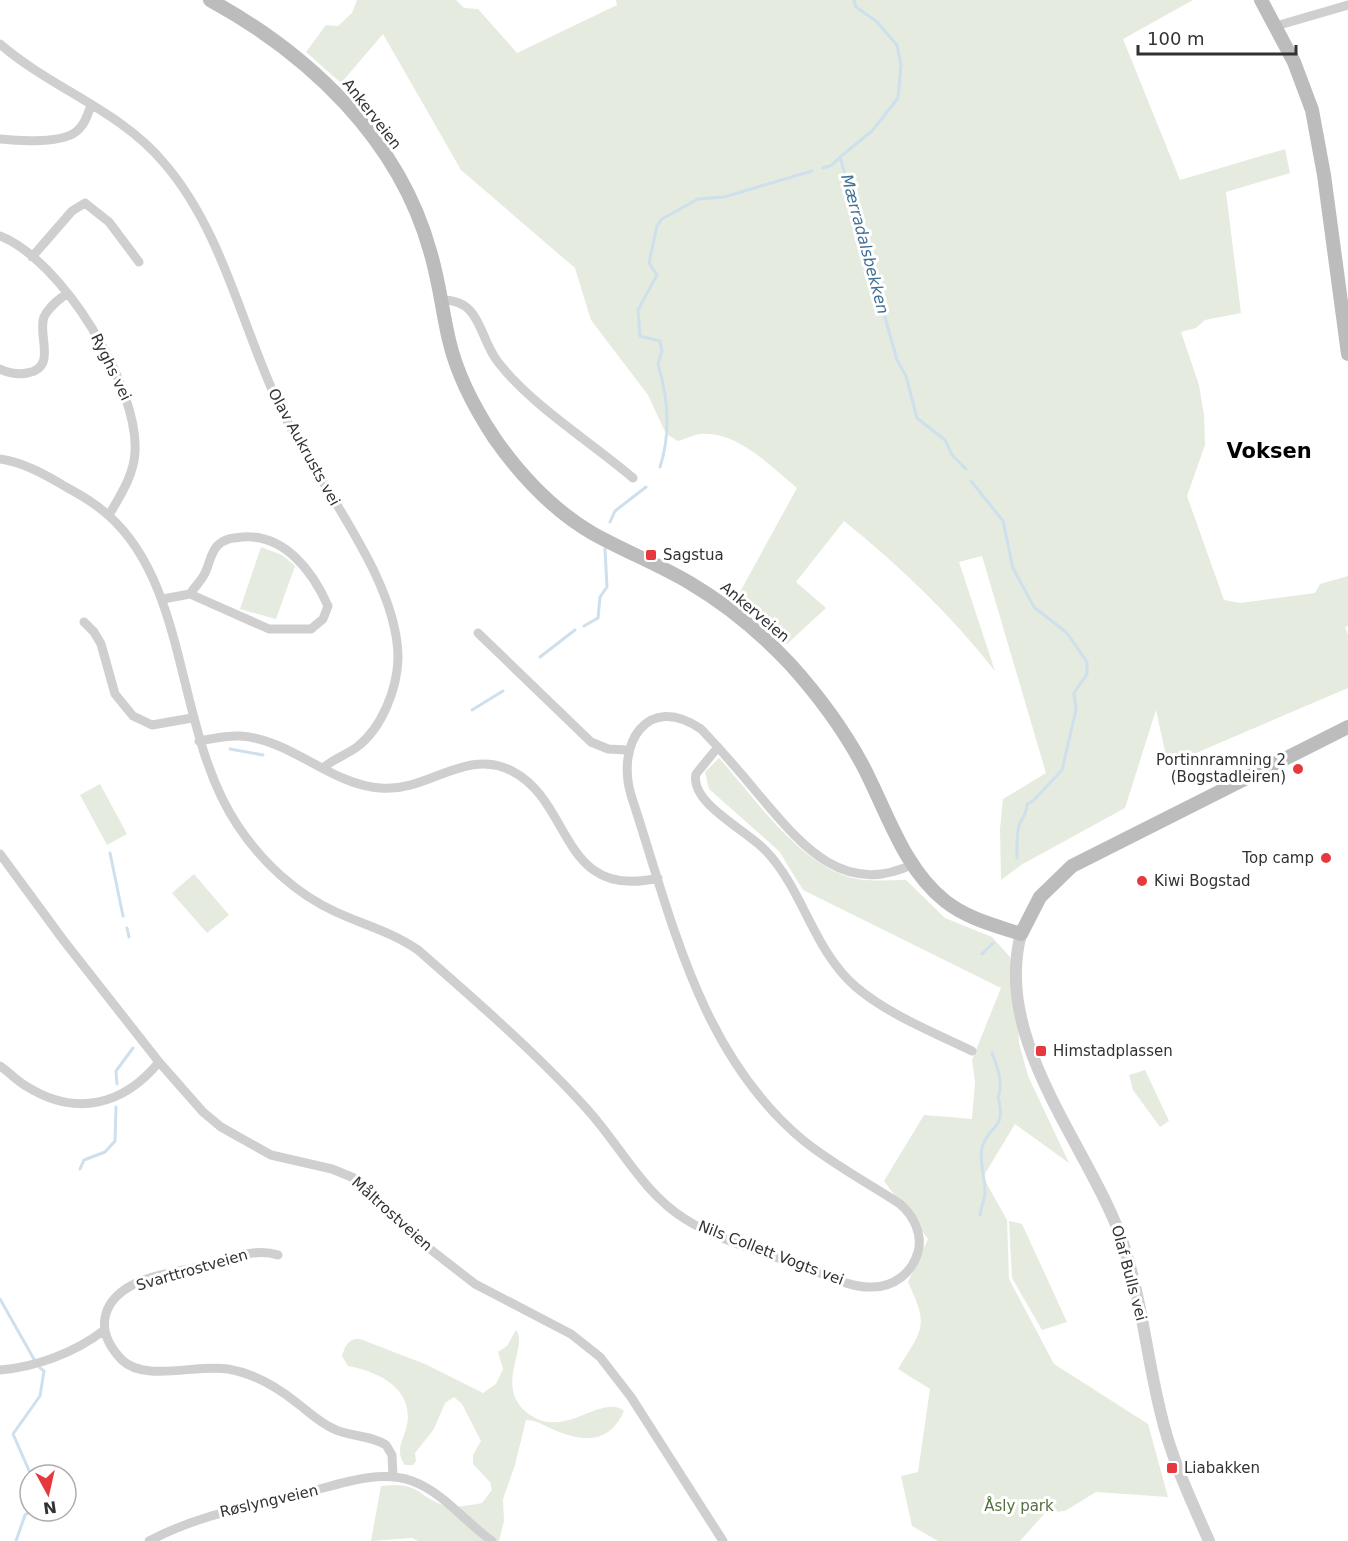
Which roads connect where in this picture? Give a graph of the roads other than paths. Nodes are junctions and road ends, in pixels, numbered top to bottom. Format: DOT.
graph roads {
  1 [pos="210,0"];
  2 [pos="1261,0"];
  3 [pos="1348,5"];
  4 [pos="1276,27"];
  5 [pos="0,44"];
  6 [pos="92,105"];
  7 [pos="0,139"];
  8 [pos="0,236"];
  9 [pos="32,257"];
  10 [pos="139,262"];
  11 [pos="67,293"];
  12 [pos="441,300"];
  13 [pos="1348,354"];
  14 [pos="0,369"];
  15 [pos="0,459"];
  16 [pos="633,478"];
  17 [pos="109,515"];
  18 [pos="190,594"];
  19 [pos="163,599"];
  20 [pos="84,622"];
  21 [pos="478,633"];
  22 [pos="192,718"];
  23 [pos="1348,728"];
  24 [pos="199,741"];
  25 [pos="718,747"];
  26 [pos="627,750"];
  27 [pos="323,768"];
  28 [pos="0,854"];
  29 [pos="913,864"];
  30 [pos="658,878"];
  31 [pos="1021,934"];
  32 [pos="972,1051"];
  33 [pos="159,1062"];
  34 [pos="0,1066"];
  35 [pos="278,1255"];
  36 [pos="103,1331"];
  37 [pos="0,1370"];
  38 [pos="393,1476"];
  39 [pos="149,1541"];
  40 [pos="492,1541"];
  41 [pos="723,1541"];
  42 [pos="1209,1541"];
  1 -- 12 [label="main road, Ankerveien"];
  2 -- 4 [label="main road"];
  3 -- 4 [label="street"];
  4 -- 13 [label="main road"];
  5 -- 6 [label="street, Olav Aukrusts vei"];
  6 -- 7 [label="street"];
  6 -- 27 [label="street, Olav Aukrusts vei"];
  8 -- 9 [label="street, Ryghs vei"];
  9 -- 10 [label="street"];
  9 -- 11 [label="street, Ryghs vei"];
  11 -- 14 [label="street"];
  11 -- 17 [label="street, Ryghs vei"];
  12 -- 16 [label="street"];
  12 -- 29 [label="main road, Ankerveien"];
  15 -- 17 [label="street, Nils Collett Vogts vei"];
  17 -- 19 [label="street, Nils Collett Vogts vei"];
  18 -- 18 [label="street"];
  18 -- 19 [label="street"];
  19 -- 22 [label="street, Nils Collett Vogts vei"];
  20 -- 22 [label="street"];
  21 -- 26 [label="street"];
  22 -- 24 [label="street, Nils Collett Vogts vei"];
  23 -- 31 [label="main road"];
  24 -- 27 [label="street"];
  24 -- 30 [label="street, Nils Collett Vogts vei"];
  25 -- 26 [label="street"];
  25 -- 29 [label="street"];
  25 -- 32 [label="street"];
  26 -- 30 [label="street, Nils Collett Vogts vei"];
  27 -- 30 [label="street"];
  28 -- 33 [label="street, Måltrostveien"];
  29 -- 31 [label="main road, Ankerveien"];
  31 -- 42 [label="street, Olaf Bulls vei"];
  33 -- 34 [label="street"];
  33 -- 41 [label="street, Måltrostveien"];
  35 -- 36 [label="street, Svarttrostveien"];
  36 -- 37 [label="street"];
  36 -- 38 [label="street"];
  38 -- 39 [label="street, Røslyngveien"];
  38 -- 40 [label="street"];
}
